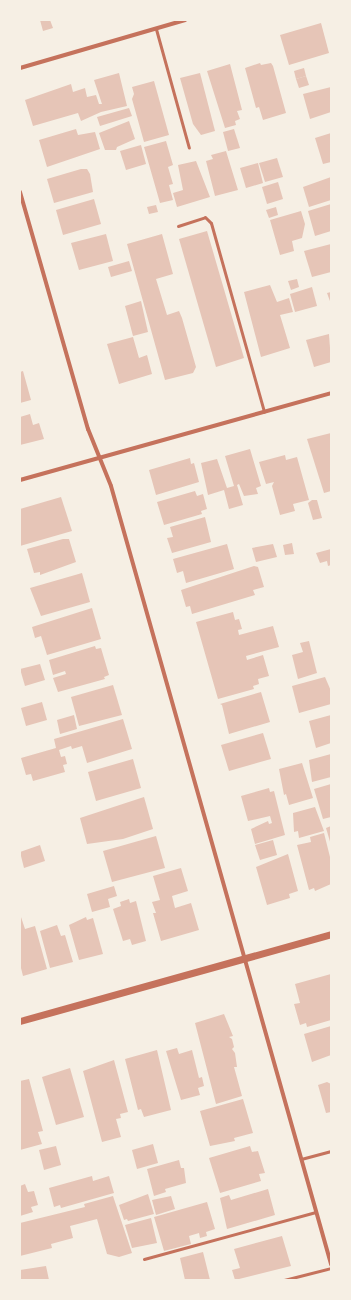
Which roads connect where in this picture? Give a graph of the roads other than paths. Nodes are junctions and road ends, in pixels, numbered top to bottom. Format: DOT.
graph roads {
  1 [pos="185,20"];
  2 [pos="156,29"];
  3 [pos="20,68"];
  4 [pos="189,148"];
  5 [pos="20,192"];
  6 [pos="178,226"];
  7 [pos="331,393"];
  8 [pos="264,412"];
  9 [pos="100,457"];
  10 [pos="20,480"];
  11 [pos="331,934"];
  12 [pos="243,959"];
  13 [pos="20,1020"];
  14 [pos="331,1152"];
  15 [pos="301,1159"];
  16 [pos="316,1212"];
  17 [pos="144,1259"];
  18 [pos="331,1264"];
  19 [pos="331,1268"];
  20 [pos="284,1280"];
  1 -- 2 [label="street"];
  2 -- 3 [label="street"];
  2 -- 4 [label="lane"];
  5 -- 9 [label="street"];
  6 -- 8 [label="lane"];
  7 -- 8 [label="street"];
  8 -- 9 [label="street"];
  9 -- 10 [label="street"];
  9 -- 12 [label="street"];
  11 -- 12 [label="street"];
  12 -- 13 [label="street"];
  12 -- 15 [label="street"];
  14 -- 15 [label="lane"];
  15 -- 16 [label="street"];
  16 -- 17 [label="lane"];
  16 -- 18 [label="street"];
  19 -- 20 [label="lane"];
}
